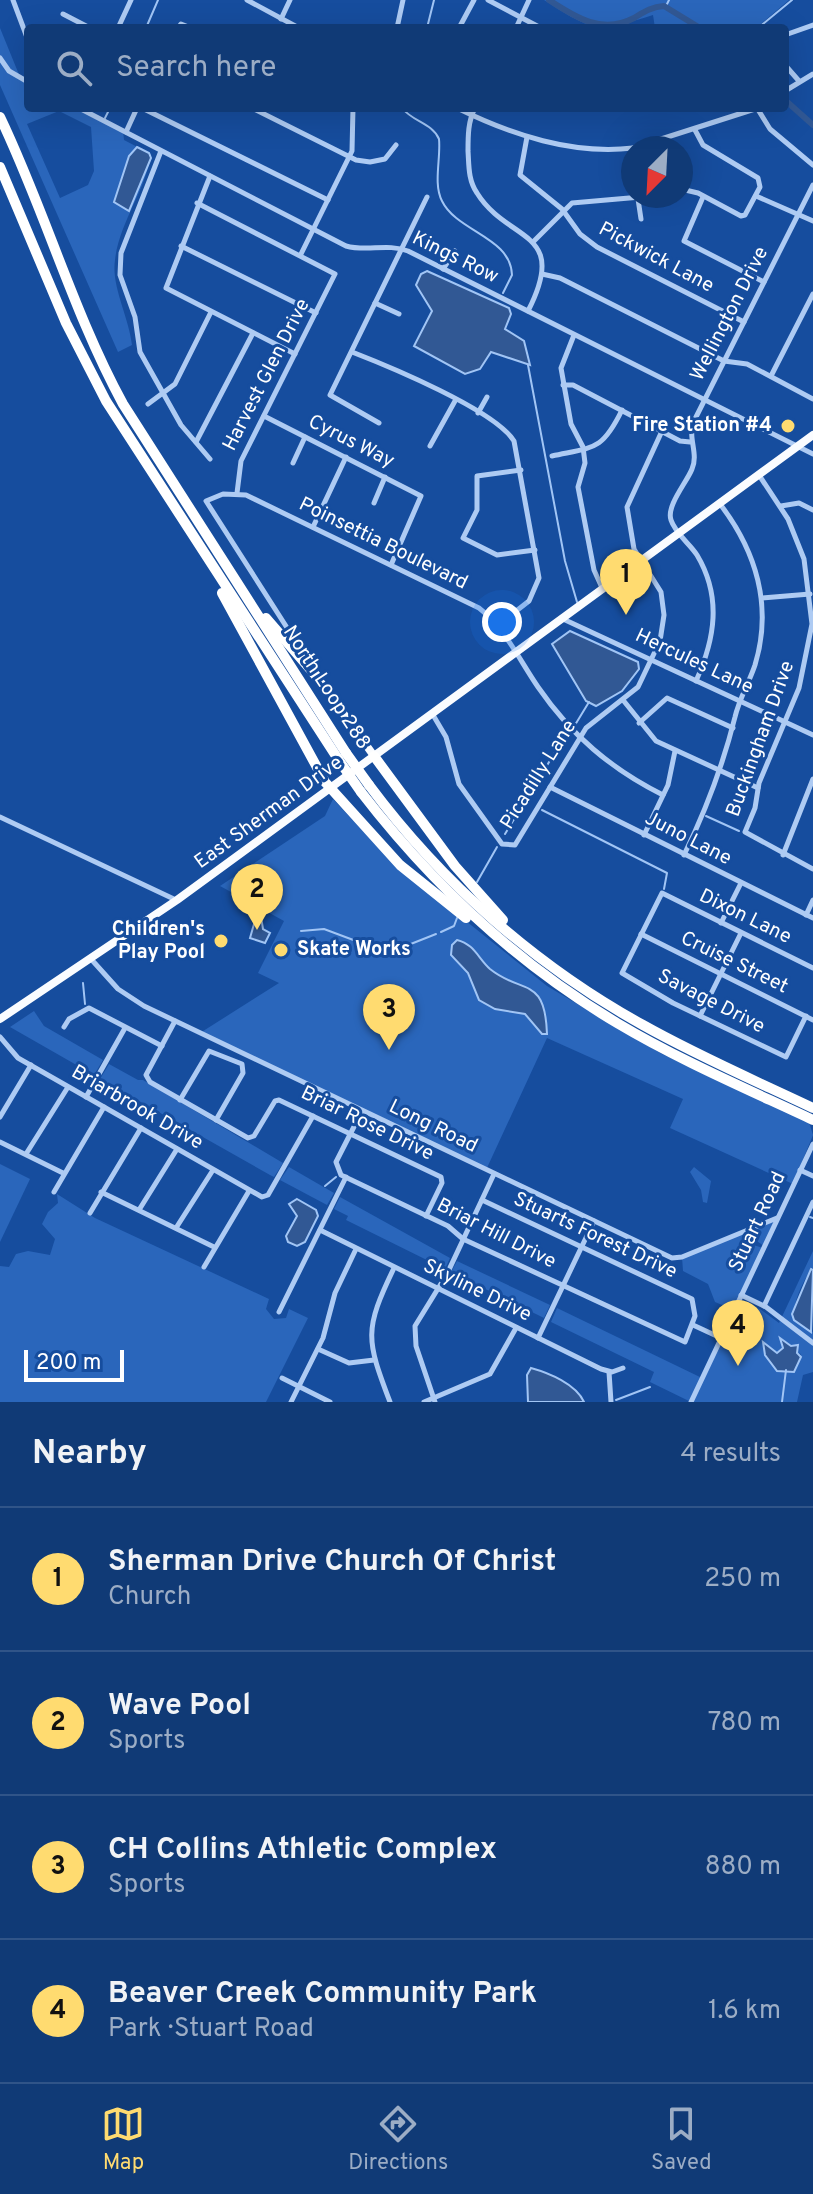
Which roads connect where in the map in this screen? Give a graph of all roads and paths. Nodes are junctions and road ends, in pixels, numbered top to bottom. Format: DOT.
graph roads {
  1 [pos="13,0"];
  2 [pos="131,0"];
  3 [pos="247,0"];
  4 [pos="290,0"];
  5 [pos="403,0"];
  6 [pos="474,0"];
  7 [pos="488,0"];
  8 [pos="529,0"];
  9 [pos="63,14"];
  10 [pos="521,17"];
  11 [pos="281,19"];
  12 [pos="82,24"];
  13 [pos="120,24"];
  14 [pos="291,24"];
  15 [pos="398,24"];
  16 [pos="461,24"];
  17 [pos="518,24"];
  18 [pos="534,24"];
  19 [pos="813,25"];
  20 [pos="24,29"];
  21 [pos="789,34"];
  22 [pos="0,58"];
  23 [pos="789,70"];
  24 [pos="813,74"];
  25 [pos="24,80"];
  26 [pos="799,81"];
  27 [pos="789,88"];
  28 [pos="88,112"];
  29 [pos="138,112"];
  30 [pos="148,112"];
  31 [pos="260,112"];
  32 [pos="351,112"];
  33 [pos="465,112"];
  34 [pos="473,112"];
  35 [pos="736,112"];
  36 [pos="759,112"];
  37 [pos="471,115"];
  38 [pos="0,117"];
  39 [pos="695,130"];
  40 [pos="126,132"];
  41 [pos="674,136"];
  42 [pos="527,137"];
  43 [pos="396,145"];
  44 [pos="621,149"];
  45 [pos="161,151"];
  46 [pos="350,157"];
  47 [pos="813,165"];
  48 [pos="0,167"];
  49 [pos="210,176"];
  50 [pos="813,185"];
  51 [pos="693,193"];
  52 [pos="704,196"];
  53 [pos="756,196"];
  54 [pos="427,197"];
  55 [pos="621,199"];
  56 [pos="328,200"];
  57 [pos="197,203"];
  58 [pos="639,208"];
  59 [pos="562,209"];
  60 [pos="799,214"];
  61 [pos="641,219"];
  62 [pos="813,221"];
  63 [pos="314,228"];
  64 [pos="533,242"];
  65 [pos="180,246"];
  66 [pos="400,248"];
  67 [pos="455,251"];
  68 [pos="301,254"];
  69 [pos="443,269"];
  70 [pos="542,274"];
  71 [pos="764,282"];
  72 [pos="813,294"];
  73 [pos="375,303"];
  74 [pos="528,311"];
  75 [pos="211,312"];
  76 [pos="316,313"];
  77 [pos="399,314"];
  78 [pos="744,322"];
  79 [pos="253,333"];
  80 [pos="574,335"];
  81 [pos="352,352"];
  82 [pos="295,354"];
  83 [pos="724,361"];
  84 [pos="771,376"];
  85 [pos="563,385"];
  86 [pos="163,395"];
  87 [pos="487,397"];
  88 [pos="812,397"];
  89 [pos="455,401"];
  90 [pos="704,401"];
  91 [pos="148,404"];
  92 [pos="622,410"];
  93 [pos="478,413"];
  94 [pos="264,416"];
  95 [pos="379,423"];
  96 [pos="662,431"];
  97 [pos="813,435"];
  98 [pos="305,437"];
  99 [pos="196,442"];
  100 [pos="690,442"];
  101 [pos="430,446"];
  102 [pos="798,446"];
  103 [pos="584,451"];
  104 [pos="813,454"];
  105 [pos="552,456"];
  106 [pos="346,457"];
  107 [pos="210,459"];
  108 [pos="293,463"];
  109 [pos="521,470"];
  110 [pos="759,475"];
  111 [pos="385,477"];
  112 [pos="237,493"];
  113 [pos="374,503"];
  114 [pos="720,504"];
  115 [pos="781,506"];
  116 [pos="813,510"];
  117 [pos="313,527"];
  118 [pos="680,533"];
  119 [pos="535,550"];
  120 [pos="207,558"];
  121 [pos="641,562"];
  122 [pos="223,563"];
  123 [pos="391,565"];
  124 [pos="810,572"];
  125 [pos="603,590"];
  126 [pos="810,594"];
  127 [pos="762,598"];
  128 [pos="562,619"];
  129 [pos="812,624"];
  130 [pos="497,626"];
  131 [pos="516,653"];
  132 [pos="652,660"];
  133 [pos="803,676"];
  134 [pos="317,677"];
  135 [pos="813,679"];
  136 [pos="696,681"];
  137 [pos="623,700"];
  138 [pos="741,701"];
  139 [pos="433,715"];
  140 [pos="786,722"];
  141 [pos="639,723"];
  142 [pos="733,728"];
  143 [pos="813,735"];
  144 [pos="579,738"];
  145 [pos="675,751"];
  146 [pos="342,756"];
  147 [pos="374,756"];
  148 [pos="716,770"];
  149 [pos="813,779"];
  150 [pos="550,787"];
  151 [pos="365,788"];
  152 [pos="758,788"];
  153 [pos="330,789"];
  154 [pos="663,795"];
  155 [pos="0,817"];
  156 [pos="644,835"];
  157 [pos="684,855"];
  158 [pos="783,855"];
  159 [pos="813,869"];
  160 [pos="741,883"];
  161 [pos="177,900"];
  162 [pos="813,900"];
  163 [pos="806,915"];
  164 [pos="813,918"];
  165 [pos="721,923"];
  166 [pos="741,933"];
  167 [pos="641,934"];
  168 [pos="91,959"];
  169 [pos="523,959"];
  170 [pos="813,968"];
  171 [pos="560,972"];
  172 [pos="721,974"];
  173 [pos="700,1016"];
  174 [pos="806,1016"];
  175 [pos="0,1019"];
  176 [pos="813,1020"];
  177 [pos="175,1021"];
  178 [pos="64,1027"];
  179 [pos="125,1028"];
  180 [pos="0,1037"];
  181 [pos="162,1046"];
  182 [pos="31,1065"];
  183 [pos="68,1087"];
  184 [pos="86,1097"];
  185 [pos="180,1100"];
  186 [pos="104,1107"];
  187 [pos="813,1108"];
  188 [pos="362,1111"];
  189 [pos="313,1116"];
  190 [pos="0,1117"];
  191 [pos="216,1120"];
  192 [pos="813,1120"];
  193 [pos="141,1128"];
  194 [pos="352,1134"];
  195 [pos="0,1142"];
  196 [pos="813,1144"];
  197 [pos="177,1149"];
  198 [pos="26,1154"];
  199 [pos="213,1170"];
  200 [pos="800,1170"];
  201 [pos="63,1173"];
  202 [pos="494,1174"];
  203 [pos="813,1176"];
  204 [pos="346,1177"];
  205 [pos="249,1191"];
  206 [pos="54,1192"];
  207 [pos="101,1192"];
  208 [pos="482,1200"];
  209 [pos="813,1202"];
  210 [pos="139,1210"];
  211 [pos="90,1213"];
  212 [pos="426,1216"];
  213 [pos="777,1218"];
  214 [pos="594,1221"];
  215 [pos="176,1228"];
  216 [pos="320,1230"];
  217 [pos="463,1239"];
  218 [pos="214,1247"];
  219 [pos="582,1247"];
  220 [pos="356,1249"];
  221 [pos="204,1267"];
  222 [pos="394,1268"];
  223 [pos="563,1287"];
  224 [pos="436,1289"];
  225 [pos="741,1295"];
  226 [pos="764,1306"];
  227 [pos="279,1312"];
  228 [pos="693,1325"];
  229 [pos="516,1328"];
  230 [pos="538,1338"];
  231 [pos="721,1338"];
  232 [pos="813,1343"];
  233 [pos="318,1349"];
  234 [pos="374,1360"];
  235 [pos="623,1368"];
  236 [pos="609,1372"];
  237 [pos="282,1378"];
  238 [pos="299,1386"];
  239 [pos="435,1400"];
  240 [pos="291,1402"];
  241 [pos="330,1402"];
  242 [pos="390,1402"];
  243 [pos="424,1402"];
  244 [pos="611,1402"];
  245 [pos="691,1402"];
  1 -- 20 [label="street"];
  2 -- 13 [label="street"];
  3 -- 11 [label="street"];
  4 -- 11 [label="street"];
  5 -- 15 [label="street"];
  6 -- 16 [label="street"];
  7 -- 10 [label="street"];
  8 -- 10 [label="street"];
  9 -- 12 [label="street"];
  10 -- 17 [label="street"];
  10 -- 18 [label="street"];
  11 -- 14 [label="street"];
  19 -- 21 [label="street"];
  22 -- 25 [label="street"];
  23 -- 26 [label="street"];
  24 -- 26 [label="street"];
  26 -- 27 [label="street"];
  28 -- 40 [label="street, Kings Row"];
  29 -- 40 [label="street"];
  30 -- 56 [label="street"];
  31 -- 46 [label="street"];
  32 -- 46 [label="street"];
  33 -- 37 [label="street"];
  34 -- 37 [label="street"];
  35 -- 39 [label="street"];
  36 -- 47 [label="street"];
  37 -- 42 [label="street"];
  37 -- 64 [label="street"];
  38 -- 122 [label="highway, North Loop 288"];
  39 -- 41 [label="street"];
  39 -- 53 [label="street"];
  40 -- 45 [label="street, Kings Row"];
  42 -- 44 [label="street"];
  42 -- 59 [label="street, Pickwick Lane"];
  43 -- 46 [label="street"];
  45 -- 49 [label="street, Kings Row"];
  45 -- 86 [label="street"];
  46 -- 56 [label="street"];
  48 -- 120 [label="highway, North Loop 288"];
  49 -- 57 [label="street"];
  49 -- 63 [label="street, Kings Row"];
  50 -- 60 [label="street, Wellington Drive"];
  51 -- 52 [label="street"];
  52 -- 53 [label="street"];
  52 -- 71 [label="street"];
  53 -- 60 [label="street"];
  54 -- 66 [label="street"];
  55 -- 59 [label="street"];
  56 -- 63 [label="street"];
  57 -- 65 [label="street"];
  57 -- 68 [label="street"];
  58 -- 61 [label="street"];
  59 -- 64 [label="street"];
  59 -- 78 [label="street, Pickwick Lane"];
  60 -- 62 [label="street"];
  60 -- 71 [label="street, Wellington Drive"];
  63 -- 66 [label="street, Kings Row"];
  63 -- 68 [label="street"];
  64 -- 70 [label="street"];
  65 -- 75 [label="street"];
  65 -- 76 [label="street"];
  66 -- 69 [label="street, Kings Row"];
  66 -- 73 [label="street"];
  67 -- 69 [label="street"];
  68 -- 76 [label="street, Harvest Glen Drive"];
  69 -- 74 [label="street, Kings Row"];
  70 -- 74 [label="street"];
  70 -- 83 [label="street"];
  71 -- 78 [label="street, Wellington Drive"];
  72 -- 84 [label="street"];
  73 -- 77 [label="street"];
  73 -- 81 [label="street"];
  74 -- 80 [label="street, Kings Row"];
  75 -- 79 [label="street"];
  75 -- 86 [label="street"];
  76 -- 82 [label="street, Harvest Glen Drive"];
  78 -- 83 [label="street, Wellington Drive"];
  79 -- 82 [label="street"];
  79 -- 99 [label="street"];
  80 -- 85 [label="street"];
  80 -- 90 [label="street, Kings Row"];
  81 -- 89 [label="street"];
  81 -- 95 [label="street"];
  82 -- 94 [label="street, Harvest Glen Drive"];
  83 -- 84 [label="street"];
  83 -- 90 [label="street, Wellington Drive"];
  84 -- 88 [label="street"];
  85 -- 92 [label="street"];
  85 -- 103 [label="street"];
  86 -- 91 [label="street"];
  86 -- 99 [label="street"];
  87 -- 93 [label="street"];
  89 -- 93 [label="street"];
  89 -- 101 [label="street"];
  90 -- 100 [label="street, Wellington Drive"];
  90 -- 102 [label="street, Kings Row"];
  92 -- 96 [label="street"];
  92 -- 103 [label="street"];
  93 -- 109 [label="street"];
  94 -- 98 [label="street, Cyrus Way"];
  94 -- 112 [label="street, Harvest Glen Drive"];
  96 -- 100 [label="street"];
  96 -- 121 [label="street, Picadilly Lane"];
  97 -- 102 [label="main road, East Sherman Drive"];
  98 -- 106 [label="street, Cyrus Way"];
  98 -- 108 [label="street"];
  99 -- 107 [label="street"];
  100 -- 118 [label="street, Wellington Drive"];
  102 -- 104 [label="street, Kings Row"];
  102 -- 110 [label="main road, East Sherman Drive"];
  103 -- 105 [label="street"];
  103 -- 125 [label="street"];
  106 -- 111 [label="street, Cyrus Way"];
  106 -- 117 [label="street"];
  109 -- 119 [label="street"];
  109 -- 119 [label="street"];
  110 -- 114 [label="main road, East Sherman Drive"];
  110 -- 115 [label="street, Buckingham Drive"];
  111 -- 113 [label="street"];
  111 -- 123 [label="street, Cyrus Way"];
  112 -- 117 [label="street, Poinsettia Boulevard"];
  112 -- 134 [label="street, North Loop 288"];
  114 -- 118 [label="main road, East Sherman Drive"];
  114 -- 127 [label="street"];
  115 -- 116 [label="street"];
  115 -- 124 [label="street, Buckingham Drive"];
  117 -- 123 [label="street, Poinsettia Boulevard"];
  118 -- 121 [label="main road, East Sherman Drive"];
  118 -- 136 [label="street, Wellington Drive"];
  119 -- 130 [label="street"];
  120 -- 146 [label="highway, North Loop 288"];
  120 -- 153 [label="highway"];
  121 -- 125 [label="main road, East Sherman Drive"];
  121 -- 132 [label="street, Picadilly Lane"];
  122 -- 134 [label="highway"];
  122 -- 146 [label="highway, North Loop 288"];
  123 -- 130 [label="street, Poinsettia Boulevard"];
  124 -- 126 [label="street, Buckingham Drive"];
  125 -- 128 [label="main road, East Sherman Drive"];
  126 -- 127 [label="street"];
  126 -- 129 [label="street, Buckingham Drive"];
  127 -- 138 [label="street"];
  128 -- 131 [label="main road, East Sherman Drive"];
  128 -- 132 [label="street, Hercules Lane"];
  129 -- 133 [label="street, Buckingham Drive"];
  130 -- 131 [label="street, Poinsettia Boulevard"];
  131 -- 139 [label="main road, East Sherman Drive"];
  131 -- 144 [label="street, Poinsettia Boulevard"];
  132 -- 136 [label="street, Hercules Lane"];
  132 -- 137 [label="street, Picadilly Lane"];
  133 -- 135 [label="street"];
  133 -- 140 [label="street, Buckingham Drive"];
  134 -- 147 [label="main road, North Loop 288"];
  136 -- 138 [label="street, Hercules Lane"];
  137 -- 141 [label="street"];
  137 -- 144 [label="street, Picadilly Lane"];
  138 -- 140 [label="street, Hercules Lane"];
  138 -- 142 [label="street"];
  139 -- 147 [label="main road, East Sherman Drive"];
  139 -- 150 [label="street, Picadilly Lane"];
  140 -- 143 [label="street, Hercules Lane"];
  140 -- 152 [label="street, Buckingham Drive"];
  141 -- 142 [label="street"];
  141 -- 145 [label="street"];
  142 -- 148 [label="street"];
  144 -- 150 [label="street, Picadilly Lane"];
  144 -- 154 [label="street, Poinsettia Boulevard"];
  145 -- 148 [label="street"];
  145 -- 154 [label="street"];
  146 -- 151 [label="highway, North Loop 288, bridge"];
  147 -- 153 [label="main road, East Sherman Drive"];
  147 -- 171 [label="highway"];
  148 -- 152 [label="street"];
  148 -- 157 [label="street"];
  149 -- 158 [label="street"];
  150 -- 156 [label="street, Juno Lane"];
  151 -- 169 [label="highway, North Loop 288"];
  151 -- 171 [label="highway, North Loop 288"];
  152 -- 158 [label="street, Buckingham Drive"];
  153 -- 161 [label="main road, East Sherman Drive"];
  153 -- 169 [label="highway"];
  154 -- 156 [label="street"];
  155 -- 161 [label="street"];
  156 -- 157 [label="street, Juno Lane"];
  157 -- 160 [label="street, Juno Lane"];
  158 -- 159 [label="street"];
  160 -- 163 [label="street, Juno Lane"];
  160 -- 165 [label="street"];
  161 -- 168 [label="main road, East Sherman Drive"];
  162 -- 163 [label="street"];
  163 -- 164 [label="street, Juno Lane"];
  165 -- 166 [label="street, Dixon Lane"];
  165 -- 167 [label="street, Dixon Lane"];
  166 -- 170 [label="street, Dixon Lane"];
  166 -- 172 [label="street"];
  167 -- 172 [label="street, Cruise Street"];
  167 -- 173 [label="street, Savage Drive"];
  168 -- 175 [label="main road, East Sherman Drive"];
  168 -- 177 [label="street, Long Road"];
  169 -- 192 [label="highway, North Loop 288"];
  171 -- 187 [label="highway, North Loop 288"];
  172 -- 173 [label="street"];
  172 -- 174 [label="street, Cruise Street"];
  173 -- 174 [label="street, Savage Drive"];
  174 -- 176 [label="street, Cruise Street"];
  177 -- 181 [label="street"];
  177 -- 188 [label="street, Long Road"];
  178 -- 179 [label="street"];
  179 -- 181 [label="street"];
  179 -- 184 [label="street"];
  180 -- 182 [label="street, Briarbrook Drive"];
  181 -- 185 [label="street"];
  182 -- 183 [label="street, Briarbrook Drive"];
  182 -- 190 [label="street"];
  183 -- 184 [label="street, Briarbrook Drive"];
  183 -- 198 [label="street"];
  184 -- 186 [label="street, Briarbrook Drive"];
  185 -- 191 [label="street"];
  185 -- 191 [label="street"];
  186 -- 193 [label="street, Briarbrook Drive"];
  186 -- 201 [label="street"];
  188 -- 194 [label="street"];
  188 -- 202 [label="street, Long Road"];
  189 -- 191 [label="street, Briar Rose Drive"];
  189 -- 194 [label="street, Briar Rose Drive"];
  189 -- 205 [label="street, Briarbrook Drive"];
  193 -- 197 [label="street, Briarbrook Drive"];
  193 -- 207 [label="street"];
  194 -- 204 [label="street, Briar Hill Drive"];
  194 -- 212 [label="street, Briar Rose Drive"];
  195 -- 198 [label="street"];
  196 -- 200 [label="street, Stuart Road"];
  197 -- 199 [label="street, Briarbrook Drive"];
  197 -- 210 [label="street"];
  198 -- 201 [label="street"];
  199 -- 205 [label="street, Briarbrook Drive"];
  199 -- 215 [label="street"];
  200 -- 203 [label="street"];
  200 -- 213 [label="street, Stuart Road"];
  201 -- 206 [label="street"];
  202 -- 208 [label="street"];
  202 -- 214 [label="street, Long Road"];
  204 -- 212 [label="street, Briar Hill Drive"];
  204 -- 216 [label="street"];
  205 -- 218 [label="street"];
  207 -- 210 [label="street"];
  207 -- 211 [label="street"];
  208 -- 217 [label="street"];
  208 -- 219 [label="street, Stuarts Forest Drive"];
  209 -- 226 [label="street"];
  210 -- 215 [label="street"];
  212 -- 217 [label="street, Briar Hill Drive"];
  213 -- 214 [label="street, Long Road"];
  213 -- 225 [label="street, Stuart Road"];
  214 -- 219 [label="street"];
  215 -- 218 [label="street"];
  216 -- 220 [label="street, Skyline Drive"];
  216 -- 227 [label="street"];
  217 -- 223 [label="street, Briar Hill Drive"];
  217 -- 224 [label="street"];
  218 -- 221 [label="street"];
  219 -- 223 [label="street"];
  219 -- 228 [label="street, Stuarts Forest Drive"];
  220 -- 222 [label="street, Skyline Drive"];
  220 -- 233 [label="street"];
  222 -- 224 [label="street, Skyline Drive"];
  222 -- 234 [label="street"];
  223 -- 228 [label="street, Briar Hill Drive"];
  223 -- 230 [label="street"];
  224 -- 229 [label="street, Skyline Drive"];
  224 -- 239 [label="street"];
  225 -- 226 [label="street"];
  225 -- 231 [label="street, Stuart Road"];
  226 -- 232 [label="street"];
  228 -- 231 [label="street"];
  229 -- 230 [label="street, Skyline Drive"];
  229 -- 239 [label="street"];
  230 -- 236 [label="street, Skyline Drive"];
  231 -- 245 [label="street, Stuart Road"];
  233 -- 234 [label="street"];
  233 -- 238 [label="street"];
  234 -- 242 [label="street"];
  235 -- 236 [label="street"];
  236 -- 244 [label="street"];
  237 -- 238 [label="street"];
  238 -- 240 [label="street"];
  238 -- 241 [label="street"];
  239 -- 243 [label="street"];
}
